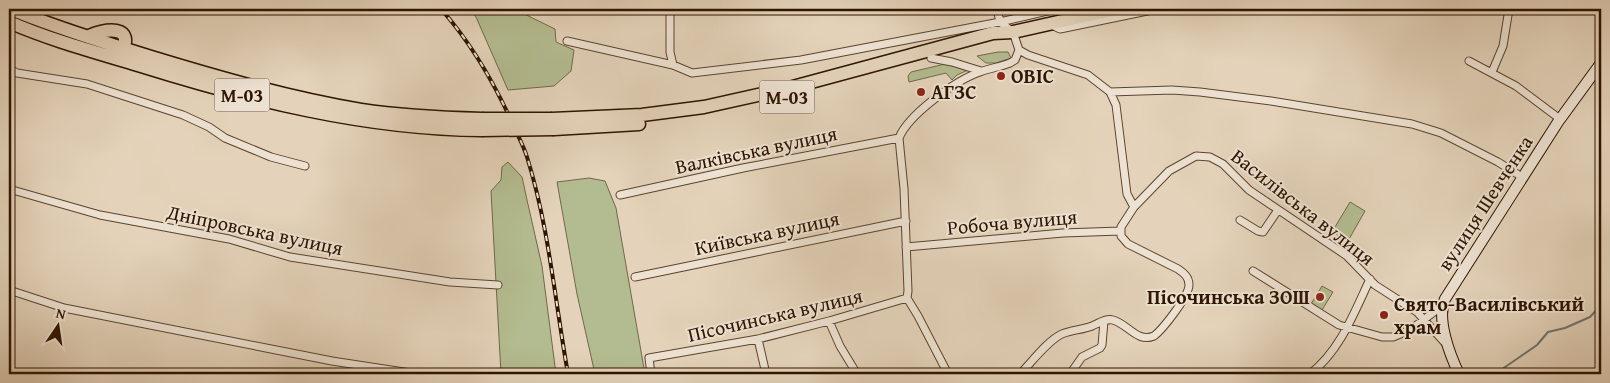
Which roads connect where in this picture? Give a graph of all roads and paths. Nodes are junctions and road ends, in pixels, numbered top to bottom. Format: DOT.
graph roads {
  1 [pos="11,9"];
  2 [pos="670,9"];
  3 [pos="998,9"];
  4 [pos="1056,9"];
  5 [pos="1116,9"];
  6 [pos="1158,9"];
  7 [pos="1509,9"];
  8 [pos="1000,22"];
  9 [pos="1049,24"];
  10 [pos="13,27"];
  11 [pos="1014,32"];
  12 [pos="566,41"];
  13 [pos="124,48"];
  14 [pos="1019,50"];
  15 [pos="116,58"];
  16 [pos="931,58"];
  17 [pos="1469,61"];
  18 [pos="1601,63"];
  19 [pos="673,65"];
  20 [pos="9,69"];
  21 [pos="982,71"];
  22 [pos="1492,72"];
  23 [pos="1110,92"];
  24 [pos="1560,119"];
  25 [pos="553,124"];
  26 [pos="482,125"];
  27 [pos="899,138"];
  28 [pos="304,166"];
  29 [pos="1522,178"];
  30 [pos="9,189"];
  31 [pos="620,195"];
  32 [pos="1134,207"];
  33 [pos="1278,210"];
  34 [pos="1240,220"];
  35 [pos="906,221"];
  36 [pos="1120,231"];
  37 [pos="906,247"];
  38 [pos="1253,271"];
  39 [pos="635,277"];
  40 [pos="1370,279"];
  41 [pos="498,285"];
  42 [pos="9,290"];
  43 [pos="907,298"];
  44 [pos="1442,306"];
  45 [pos="1425,320"];
  46 [pos="829,321"];
  47 [pos="1104,321"];
  48 [pos="1348,328"];
  49 [pos="758,339"];
  50 [pos="1447,345"];
  51 [pos="417,374"];
  52 [pos="651,374"];
  53 [pos="766,374"];
  54 [pos="857,374"];
  55 [pos="948,374"];
  56 [pos="1020,374"];
  57 [pos="1070,374"];
  58 [pos="1310,374"];
  59 [pos="1459,374"];
  1 -- 13 [label="highway, М-03"];
  2 -- 19 [label="street"];
  3 -- 8 [label="street"];
  4 -- 8 [label="street"];
  5 -- 9 [label="highway, М-03"];
  6 -- 9 [label="street"];
  7 -- 22 [label="street"];
  8 -- 11 [label="street"];
  8 -- 19 [label="street"];
  9 -- 11 [label="highway, М-03"];
  10 -- 15 [label="highway, М-03"];
  11 -- 14 [label="street"];
  11 -- 16 [label="highway, М-03"];
  11 -- 25 [label="highway, М-03"];
  12 -- 19 [label="street"];
  13 -- 15 [label="highway"];
  13 -- 26 [label="highway, М-03"];
  14 -- 21 [label="street"];
  14 -- 23 [label="street"];
  15 -- 26 [label="highway, М-03"];
  16 -- 21 [label="street"];
  16 -- 25 [label="highway, М-03"];
  17 -- 22 [label="street"];
  18 -- 24 [label="street, вулиця Шевченка"];
  20 -- 28 [label="street"];
  21 -- 27 [label="street"];
  22 -- 24 [label="street"];
  23 -- 29 [label="street"];
  23 -- 32 [label="street"];
  24 -- 29 [label="street, вулиця Шевченка"];
  25 -- 26 [label="highway, М-03, bridge"];
  27 -- 31 [label="street, Валківська вулиця"];
  27 -- 35 [label="street"];
  29 -- 44 [label="street, вулиця Шевченка"];
  30 -- 41 [label="street, Дніпровська вулиця"];
  32 -- 33 [label="street, Василівська вулиця"];
  32 -- 36 [label="street, Василівська вулиця"];
  33 -- 34 [label="street"];
  33 -- 40 [label="street, Василівська вулиця"];
  35 -- 37 [label="street"];
  35 -- 39 [label="street, Київська вулиця"];
  36 -- 37 [label="street, Робоча вулиця"];
  36 -- 47 [label="street"];
  37 -- 43 [label="street"];
  38 -- 48 [label="street"];
  40 -- 45 [label="street, Василівська вулиця"];
  40 -- 48 [label="street"];
  42 -- 51 [label="street"];
  43 -- 46 [label="street, Пісочинська вулиця"];
  43 -- 55 [label="street"];
  44 -- 45 [label="street"];
  44 -- 50 [label="street"];
  45 -- 48 [label="street"];
  45 -- 50 [label="street, Василівська вулиця"];
  46 -- 49 [label="street, Пісочинська вулиця"];
  46 -- 54 [label="street"];
  47 -- 56 [label="street"];
  47 -- 57 [label="street"];
  48 -- 58 [label="street"];
  49 -- 52 [label="street, Пісочинська вулиця"];
  49 -- 53 [label="street"];
  50 -- 59 [label="street"];
}
